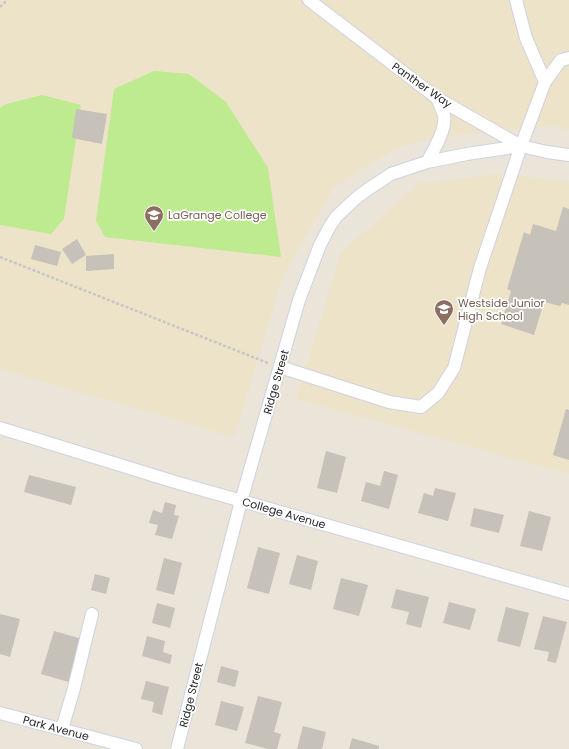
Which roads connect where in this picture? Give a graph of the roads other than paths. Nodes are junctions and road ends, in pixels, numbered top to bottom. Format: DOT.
graph roads {
  1 [pos="309,0"];
  2 [pos="516,0"];
  3 [pos="569,58"];
  4 [pos="545,82"];
  5 [pos="436,98"];
  6 [pos="521,146"];
  7 [pos="569,154"];
  8 [pos="427,162"];
  9 [pos="280,367"];
  10 [pos="0,428"];
  11 [pos="241,501"];
  12 [pos="569,594"];
  13 [pos="92,614"];
  14 [pos="0,713"];
  15 [pos="62,729"];
  16 [pos="136,749"];
  17 [pos="178,749"];
  1 -- 5 [label="street, Panther Way"];
  2 -- 4 [label="street"];
  3 -- 4 [label="street"];
  4 -- 6 [label="street"];
  5 -- 6 [label="street, Panther Way"];
  5 -- 8 [label="street"];
  6 -- 7 [label="street, Panther Way"];
  6 -- 8 [label="street, Ridge Street"];
  6 -- 9 [label="street"];
  8 -- 9 [label="street, Ridge Street"];
  9 -- 11 [label="street, Ridge Street"];
  10 -- 11 [label="street, College Avenue"];
  11 -- 12 [label="street, College Avenue"];
  11 -- 17 [label="street, Ridge Street"];
  13 -- 15 [label="street"];
  14 -- 15 [label="street, Park Avenue"];
  15 -- 16 [label="street, Park Avenue"];
}
